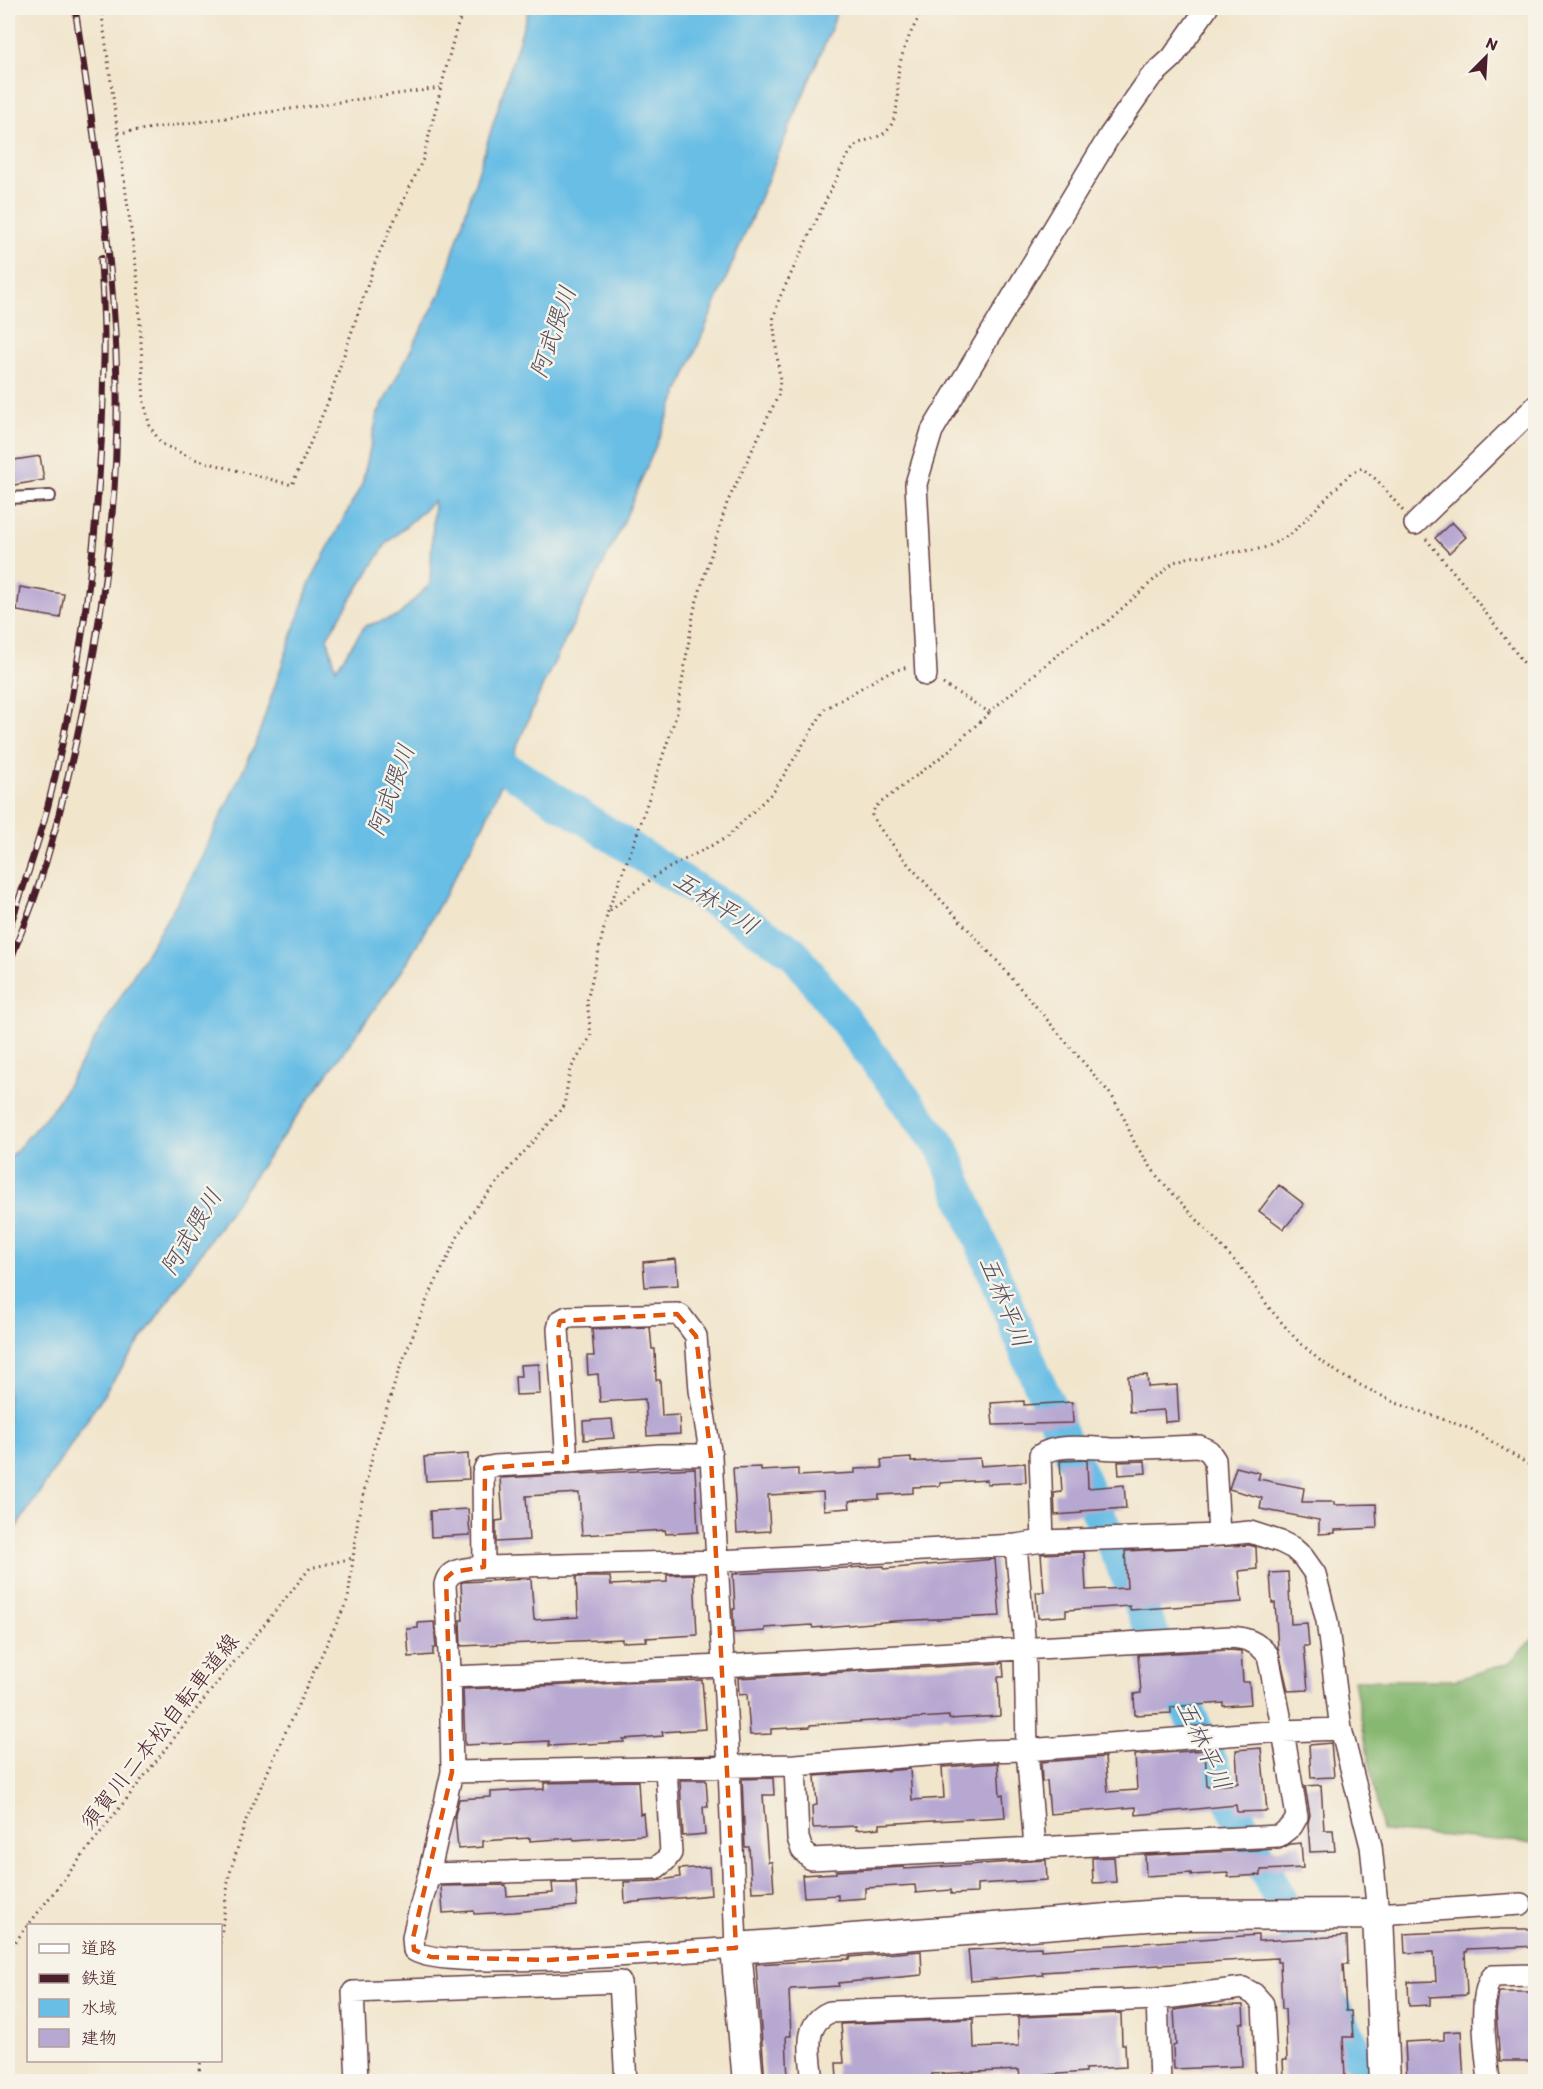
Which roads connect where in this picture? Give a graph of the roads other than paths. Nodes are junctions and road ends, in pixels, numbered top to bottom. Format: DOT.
graph roads {
  1 [pos="1207,8"];
  2 [pos="1536,406"];
  3 [pos="50,496"];
  4 [pos="8,498"];
  5 [pos="1414,524"];
  6 [pos="926,675"];
  7 [pos="711,1455"];
  8 [pos="567,1462"];
  9 [pos="1219,1535"];
  10 [pos="1043,1541"];
  11 [pos="1016,1545"];
  12 [pos="718,1561"];
  13 [pos="484,1567"];
  14 [pos="1025,1648"];
  15 [pos="723,1666"];
  16 [pos="450,1677"];
  17 [pos="1341,1729"];
  18 [pos="1283,1731"];
  19 [pos="1027,1750"];
  20 [pos="795,1765"];
  21 [pos="729,1766"];
  22 [pos="666,1768"];
  23 [pos="452,1772"];
  24 [pos="1035,1847"];
  25 [pos="429,1875"];
  26 [pos="1521,1904"];
  27 [pos="1378,1914"];
  28 [pos="736,1948"];
  29 [pos="1536,1975"];
  30 [pos="1156,1999"];
  31 [pos="357,2082"];
  32 [pos="626,2082"];
  33 [pos="748,2082"];
  34 [pos="813,2082"];
  35 [pos="1160,2082"];
  36 [pos="1267,2082"];
  37 [pos="1385,2082"];
  38 [pos="1489,2082"];
  1 -- 6 [label="street"];
  2 -- 5 [label="street"];
  3 -- 4 [label="lane"];
  7 -- 8 [label="street"];
  7 -- 8 [label="street"];
  7 -- 12 [label="street"];
  8 -- 13 [label="street"];
  9 -- 10 [label="street"];
  9 -- 10 [label="street"];
  9 -- 17 [label="street"];
  10 -- 11 [label="street"];
  11 -- 12 [label="street"];
  11 -- 14 [label="street"];
  12 -- 13 [label="street"];
  12 -- 15 [label="street"];
  13 -- 16 [label="street"];
  14 -- 15 [label="street"];
  14 -- 18 [label="street"];
  14 -- 19 [label="street"];
  15 -- 16 [label="street"];
  15 -- 21 [label="street"];
  16 -- 23 [label="street"];
  17 -- 18 [label="street"];
  17 -- 27 [label="street"];
  18 -- 19 [label="street"];
  18 -- 24 [label="street"];
  19 -- 20 [label="street"];
  19 -- 24 [label="street"];
  20 -- 21 [label="street"];
  20 -- 24 [label="street"];
  21 -- 22 [label="street"];
  21 -- 28 [label="street"];
  22 -- 23 [label="street"];
  22 -- 25 [label="street"];
  23 -- 25 [label="street"];
  25 -- 28 [label="street"];
  26 -- 27 [label="street"];
  27 -- 28 [label="street"];
  27 -- 37 [label="street"];
  28 -- 33 [label="street"];
  29 -- 38 [label="street"];
  30 -- 34 [label="street"];
  30 -- 35 [label="street"];
  30 -- 36 [label="street"];
  31 -- 32 [label="street"];
}
